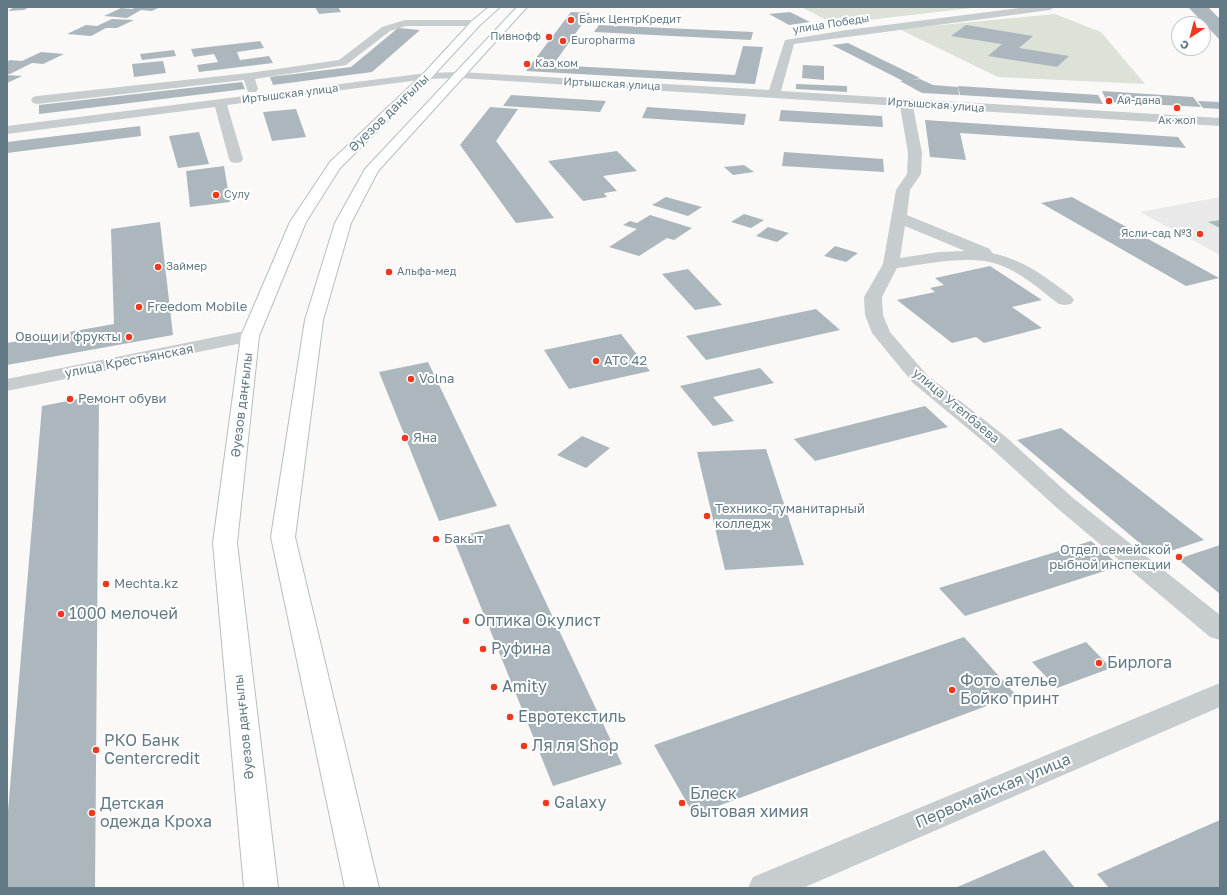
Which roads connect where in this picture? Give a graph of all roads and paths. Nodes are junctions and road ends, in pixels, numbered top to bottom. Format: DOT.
graph roads {
  1 [pos="495,7"];
  2 [pos="522,7"];
  3 [pos="1050,7"];
  4 [pos="476,23"];
  5 [pos="460,75"];
  6 [pos="249,76"];
  7 [pos="427,76"];
  8 [pos="774,94"];
  9 [pos="255,98"];
  10 [pos="37,100"];
  11 [pos="220,102"];
  12 [pos="906,104"];
  13 [pos="1220,122"];
  14 [pos="7,130"];
  15 [pos="236,159"];
  16 [pos="898,218"];
  17 [pos="1001,260"];
  18 [pos="890,264"];
  19 [pos="1065,300"];
  20 [pos="250,336"];
  21 [pos="7,385"];
  22 [pos="1220,630"];
  23 [pos="1220,694"];
  24 [pos="261,888"];
  25 [pos="362,888"];
  26 [pos="766,888"];
  1 -- 4 [label="main road, Әуезов даңғылы"];
  2 -- 5 [label="main road, Әуезов даңғылы"];
  3 -- 8 [label="street, улица Победы"];
  4 -- 6 [label="street"];
  4 -- 7 [label="main road, Әуезов даңғылы"];
  5 -- 7 [label="street, Иртышская улица"];
  5 -- 8 [label="street, Иртышская улица"];
  5 -- 25 [label="main road, Әуезов даңғылы"];
  6 -- 9 [label="street"];
  6 -- 10 [label="street"];
  7 -- 9 [label="street, Иртышская улица"];
  7 -- 20 [label="main road, Әуезов даңғылы"];
  8 -- 12 [label="street, Иртышская улица"];
  9 -- 11 [label="street, Иртышская улица"];
  11 -- 14 [label="street, Иртышская улица"];
  11 -- 15 [label="street"];
  12 -- 13 [label="street, Иртышская улица"];
  12 -- 16 [label="street, улица Утепбаева"];
  16 -- 17 [label="street"];
  16 -- 18 [label="street, улица Утепбаева"];
  17 -- 18 [label="street"];
  17 -- 19 [label="street"];
  18 -- 22 [label="street, улица Утепбаева"];
  20 -- 21 [label="street, улица Крестьянская"];
  20 -- 24 [label="main road, Әуезов даңғылы"];
  23 -- 26 [label="street, Первомайская улица"];
}
